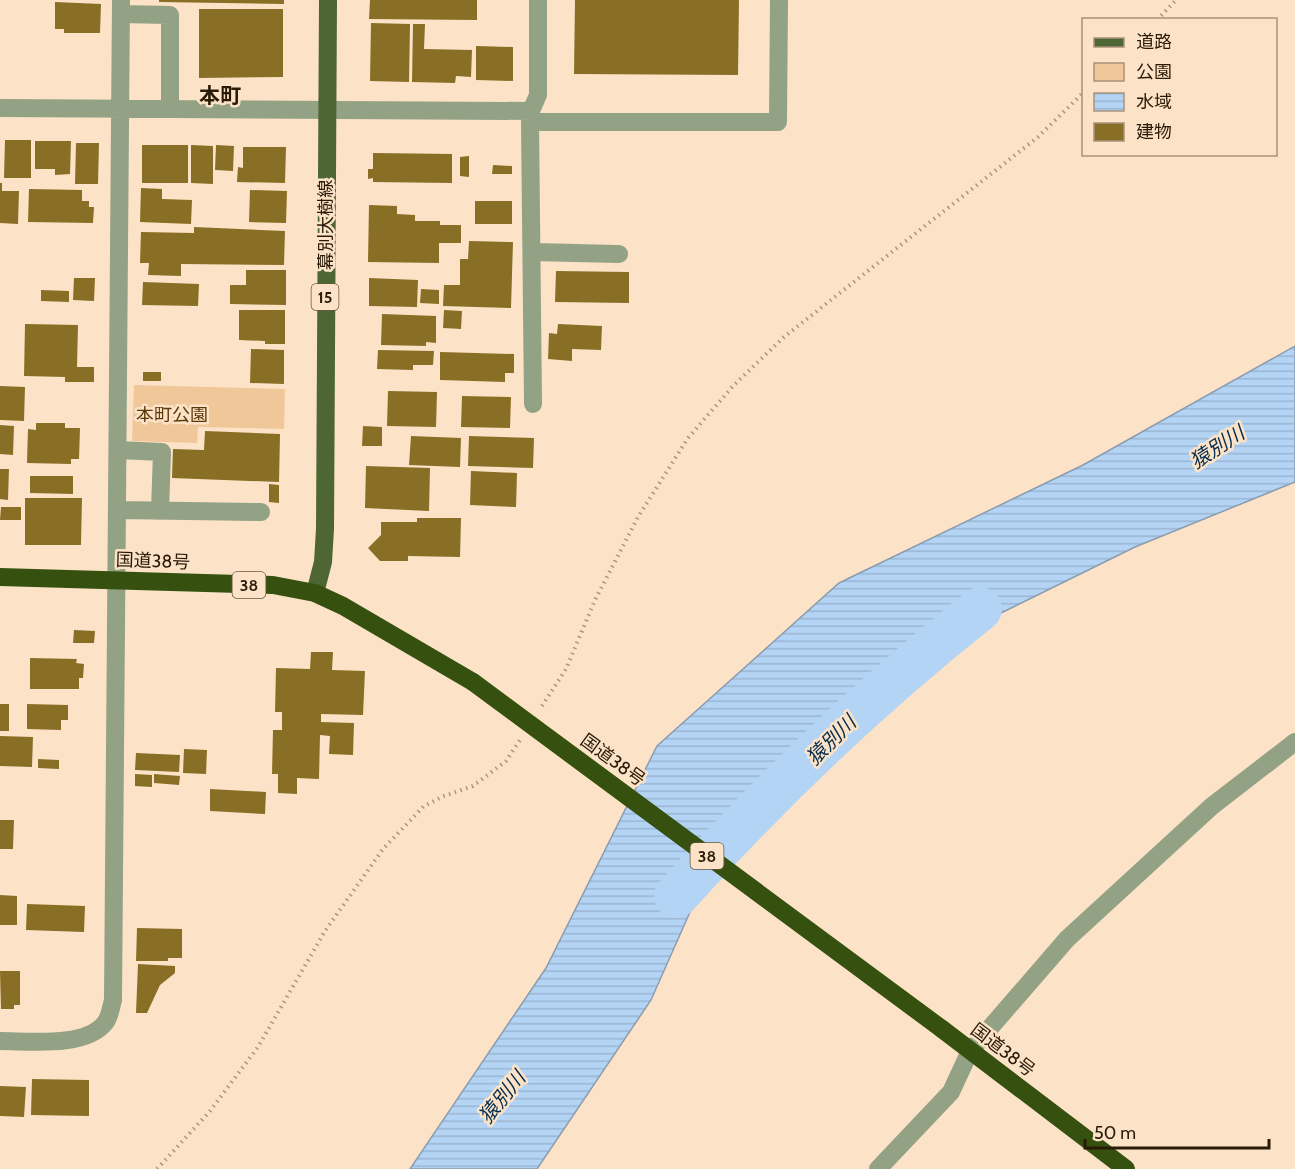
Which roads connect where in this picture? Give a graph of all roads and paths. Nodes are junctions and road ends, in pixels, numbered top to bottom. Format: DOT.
graph roads {
  1 [pos="328,0"];
  2 [pos="538,0"];
  3 [pos="779,0"];
  4 [pos="1176,0"];
  5 [pos="121,7"];
  6 [pos="1159,18"];
  7 [pos="1082,93"];
  8 [pos="0,108"];
  9 [pos="120,109"];
  10 [pos="170,109"];
  11 [pos="327,111"];
  12 [pos="531,117"];
  13 [pos="532,252"];
  14 [pos="619,254"];
  15 [pos="532,404"];
  16 [pos="118,450"];
  17 [pos="118,510"];
  18 [pos="160,511"];
  19 [pos="261,512"];
  20 [pos="0,578"];
  21 [pos="118,580"];
  22 [pos="315,593"];
  23 [pos="536,715"];
  24 [pos="524,733"];
  25 [pos="1295,742"];
  26 [pos="0,1041"];
  27 [pos="970,1051"];
  28 [pos="894,1160"];
  29 [pos="157,1169"];
  30 [pos="878,1169"];
  31 [pos="1126,1169"];
  1 -- 11 [label="main road, 幕別大樹線 / 15"];
  2 -- 12 [label="street"];
  3 -- 12 [label="street"];
  4 -- 6 [label="path"];
  5 -- 9 [label="street"];
  5 -- 10 [label="street"];
  7 -- 23 [label="path"];
  8 -- 9 [label="street"];
  9 -- 10 [label="street"];
  9 -- 16 [label="street"];
  10 -- 11 [label="street"];
  11 -- 12 [label="street"];
  11 -- 22 [label="main road, 幕別大樹線 / 15"];
  12 -- 13 [label="street"];
  13 -- 14 [label="street"];
  13 -- 15 [label="street"];
  16 -- 17 [label="street"];
  16 -- 18 [label="street"];
  17 -- 18 [label="street"];
  17 -- 21 [label="street"];
  18 -- 19 [label="street"];
  20 -- 21 [label="highway, 国道38号 / 38"];
  21 -- 22 [label="highway, 国道38号 / 38"];
  21 -- 26 [label="street"];
  22 -- 27 [label="highway, 国道38号 / 38, bridge"];
  24 -- 29 [label="path"];
  25 -- 27 [label="street"];
  27 -- 28 [label="street"];
  27 -- 31 [label="highway, 国道38号 / 38"];
  28 -- 30 [label="street"];
}
